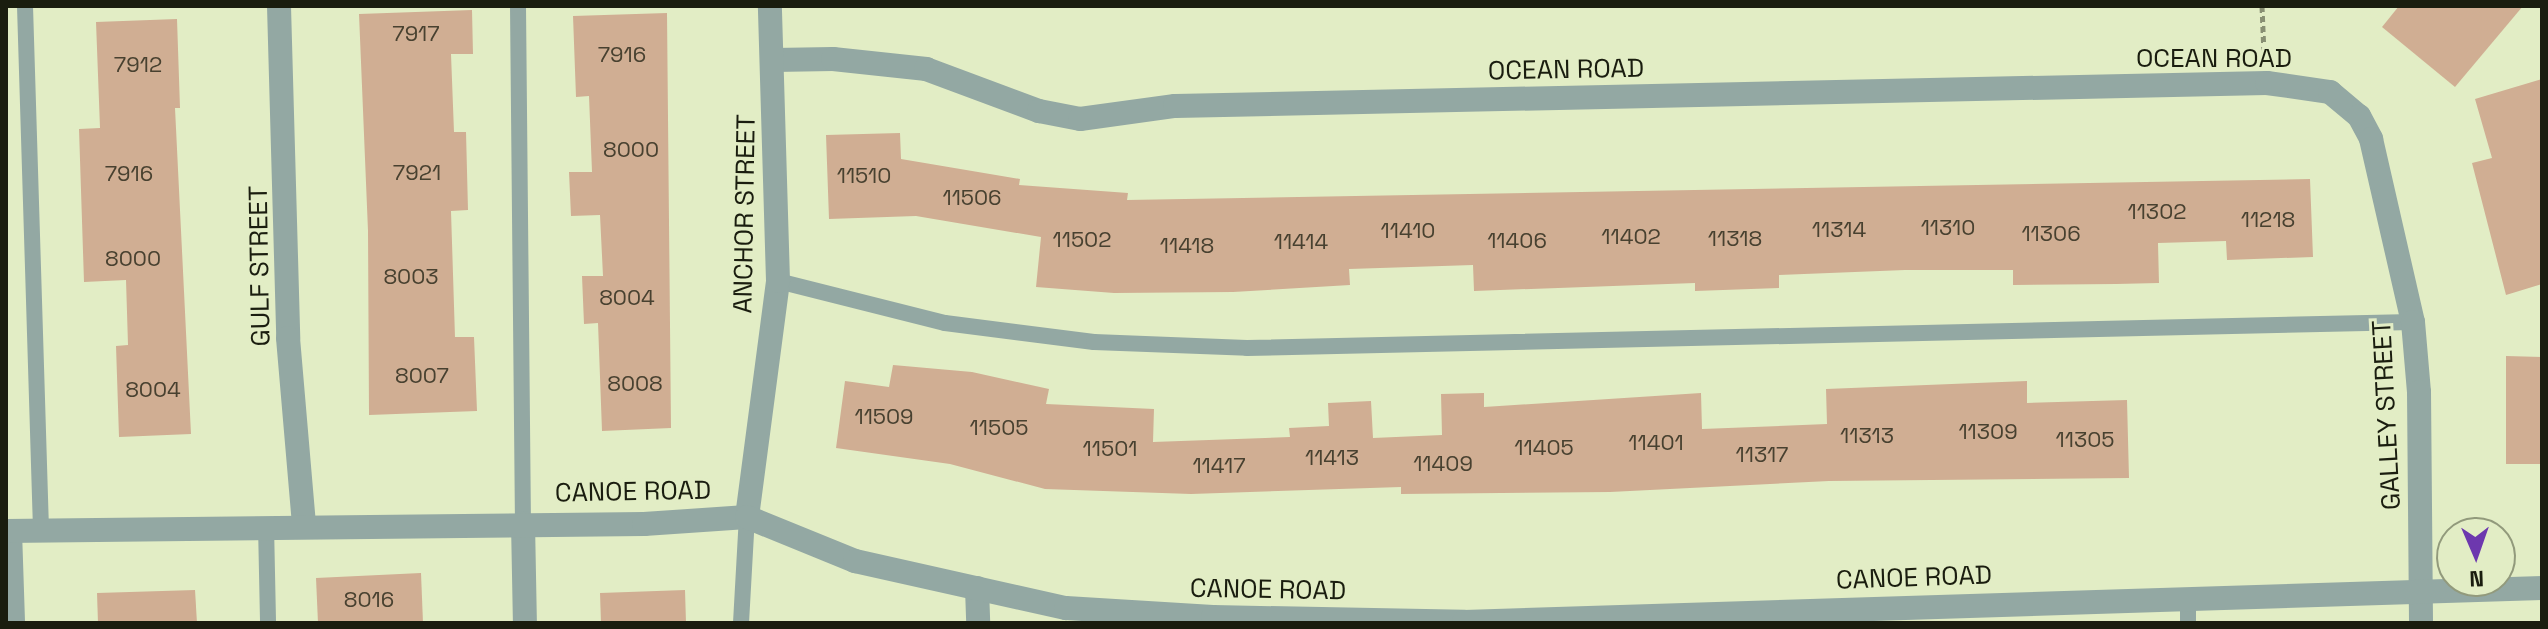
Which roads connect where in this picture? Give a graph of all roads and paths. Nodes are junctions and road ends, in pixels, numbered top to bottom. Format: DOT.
graph roads {
  1 [pos="25,6"];
  2 [pos="279,6"];
  3 [pos="518,6"];
  4 [pos="770,6"];
  5 [pos="2262,6"];
  6 [pos="774,60"];
  7 [pos="2267,83"];
  8 [pos="2359,116"];
  9 [pos="778,281"];
  10 [pos="2413,322"];
  11 [pos="747,517"];
  12 [pos="523,523"];
  13 [pos="304,524"];
  14 [pos="266,525"];
  15 [pos="41,530"];
  16 [pos="8,531"];
  17 [pos="977,588"];
  18 [pos="2542,588"];
  19 [pos="2420,591"];
  20 [pos="2188,598"];
  21 [pos="1938,614"];
  22 [pos="1691,618"];
  23 [pos="1213,620"];
  24 [pos="13,623"];
  25 [pos="268,623"];
  26 [pos="525,623"];
  27 [pos="741,623"];
  28 [pos="978,623"];
  29 [pos="1464,623"];
  30 [pos="2188,623"];
  31 [pos="2421,623"];
  1 -- 15 [label="lane"];
  2 -- 13 [label="street, GULF STREET"];
  3 -- 12 [label="lane"];
  4 -- 6 [label="street, ANCHOR STREET"];
  5 -- 7 [label="path"];
  6 -- 7 [label="street, OCEAN ROAD"];
  6 -- 9 [label="street, ANCHOR STREET"];
  7 -- 8 [label="street, OCEAN ROAD"];
  8 -- 10 [label="street, GALLEY STREET"];
  9 -- 10 [label="lane"];
  9 -- 11 [label="street, ANCHOR STREET"];
  10 -- 19 [label="street, GALLEY STREET"];
  11 -- 12 [label="street, CANOE ROAD"];
  11 -- 17 [label="street, CANOE ROAD"];
  11 -- 27 [label="lane"];
  12 -- 13 [label="street, CANOE ROAD"];
  12 -- 26 [label="street"];
  13 -- 14 [label="street, CANOE ROAD"];
  14 -- 15 [label="street, CANOE ROAD"];
  14 -- 25 [label="lane"];
  15 -- 16 [label="street, CANOE ROAD"];
  16 -- 24 [label="street"];
  17 -- 23 [label="street, CANOE ROAD"];
  17 -- 28 [label="street"];
  18 -- 19 [label="street, CANOE ROAD"];
  19 -- 20 [label="street, CANOE ROAD"];
  19 -- 31 [label="street, GALLEY STREET"];
  20 -- 21 [label="street, CANOE ROAD"];
  20 -- 30 [label="lane"];
  21 -- 22 [label="street, CANOE ROAD"];
  22 -- 29 [label="street, CANOE ROAD"];
  23 -- 29 [label="street, CANOE ROAD"];
}
